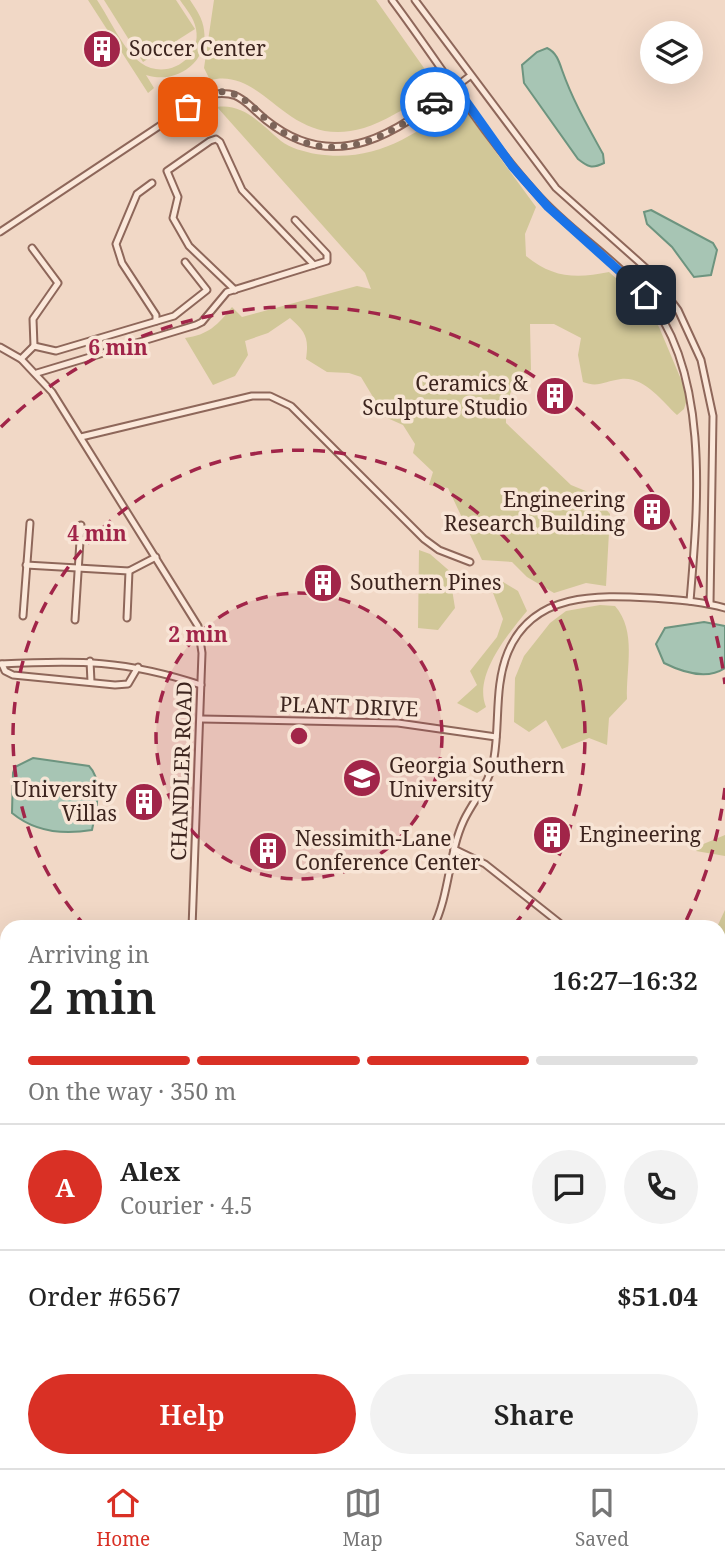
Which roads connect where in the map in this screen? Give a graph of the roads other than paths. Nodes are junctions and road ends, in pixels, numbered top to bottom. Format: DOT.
graph roads {
  1 [pos="392,0"];
  2 [pos="415,0"];
  3 [pos="470,76"];
  4 [pos="456,87"];
  5 [pos="152,183"];
  6 [pos="295,220"];
  7 [pos="0,232"];
  8 [pos="32,248"];
  9 [pos="185,262"];
  10 [pos="314,265"];
  11 [pos="235,290"];
  12 [pos="156,321"];
  13 [pos="34,345"];
  14 [pos="0,347"];
  15 [pos="21,359"];
  16 [pos="37,373"];
  17 [pos="81,437"];
  18 [pos="30,523"];
  19 [pos="81,525"];
  20 [pos="156,557"];
  21 [pos="470,562"];
  22 [pos="26,565"];
  23 [pos="79,567"];
  24 [pos="129,571"];
  25 [pos="691,601"];
  26 [pos="710,604"];
  27 [pos="725,608"];
  28 [pos="23,616"];
  29 [pos="127,618"];
  30 [pos="75,620"];
  31 [pos="90,662"];
  32 [pos="1,664"];
  33 [pos="138,667"];
  34 [pos="91,682"];
  35 [pos="201,685"];
  36 [pos="201,719"];
  37 [pos="496,737"];
  38 [pos="454,849"];
  39 [pos="192,920"];
  40 [pos="435,920"];
  41 [pos="556,920"];
  1 -- 4 [label="street"];
  2 -- 3 [label="street"];
  3 -- 4 [label="street"];
  3 -- 26 [label="street"];
  4 -- 7 [label="street"];
  4 -- 25 [label="street"];
  5 -- 12 [label="street"];
  6 -- 10 [label="street"];
  8 -- 13 [label="street"];
  9 -- 12 [label="street"];
  10 -- 11 [label="street"];
  10 -- 11 [label="street"];
  11 -- 16 [label="street"];
  12 -- 13 [label="street"];
  13 -- 15 [label="street"];
  14 -- 15 [label="street, CHANDLER ROAD"];
  15 -- 16 [label="street, CHANDLER ROAD"];
  16 -- 17 [label="street, CHANDLER ROAD"];
  17 -- 20 [label="street, CHANDLER ROAD"];
  17 -- 21 [label="street"];
  18 -- 22 [label="street"];
  19 -- 23 [label="street"];
  20 -- 24 [label="street"];
  20 -- 35 [label="street, CHANDLER ROAD"];
  22 -- 23 [label="street"];
  22 -- 28 [label="street"];
  23 -- 24 [label="street"];
  23 -- 30 [label="street"];
  24 -- 29 [label="street"];
  25 -- 26 [label="street"];
  25 -- 37 [label="street"];
  26 -- 27 [label="street"];
  31 -- 32 [label="street"];
  31 -- 33 [label="street"];
  31 -- 34 [label="street"];
  32 -- 34 [label="street"];
  33 -- 34 [label="street"];
  33 -- 35 [label="street"];
  35 -- 36 [label="street, CHANDLER ROAD"];
  36 -- 37 [label="street, PLANT DRIVE"];
  36 -- 39 [label="street, CHANDLER ROAD"];
  37 -- 38 [label="street"];
  38 -- 40 [label="street"];
  38 -- 41 [label="street"];
}
